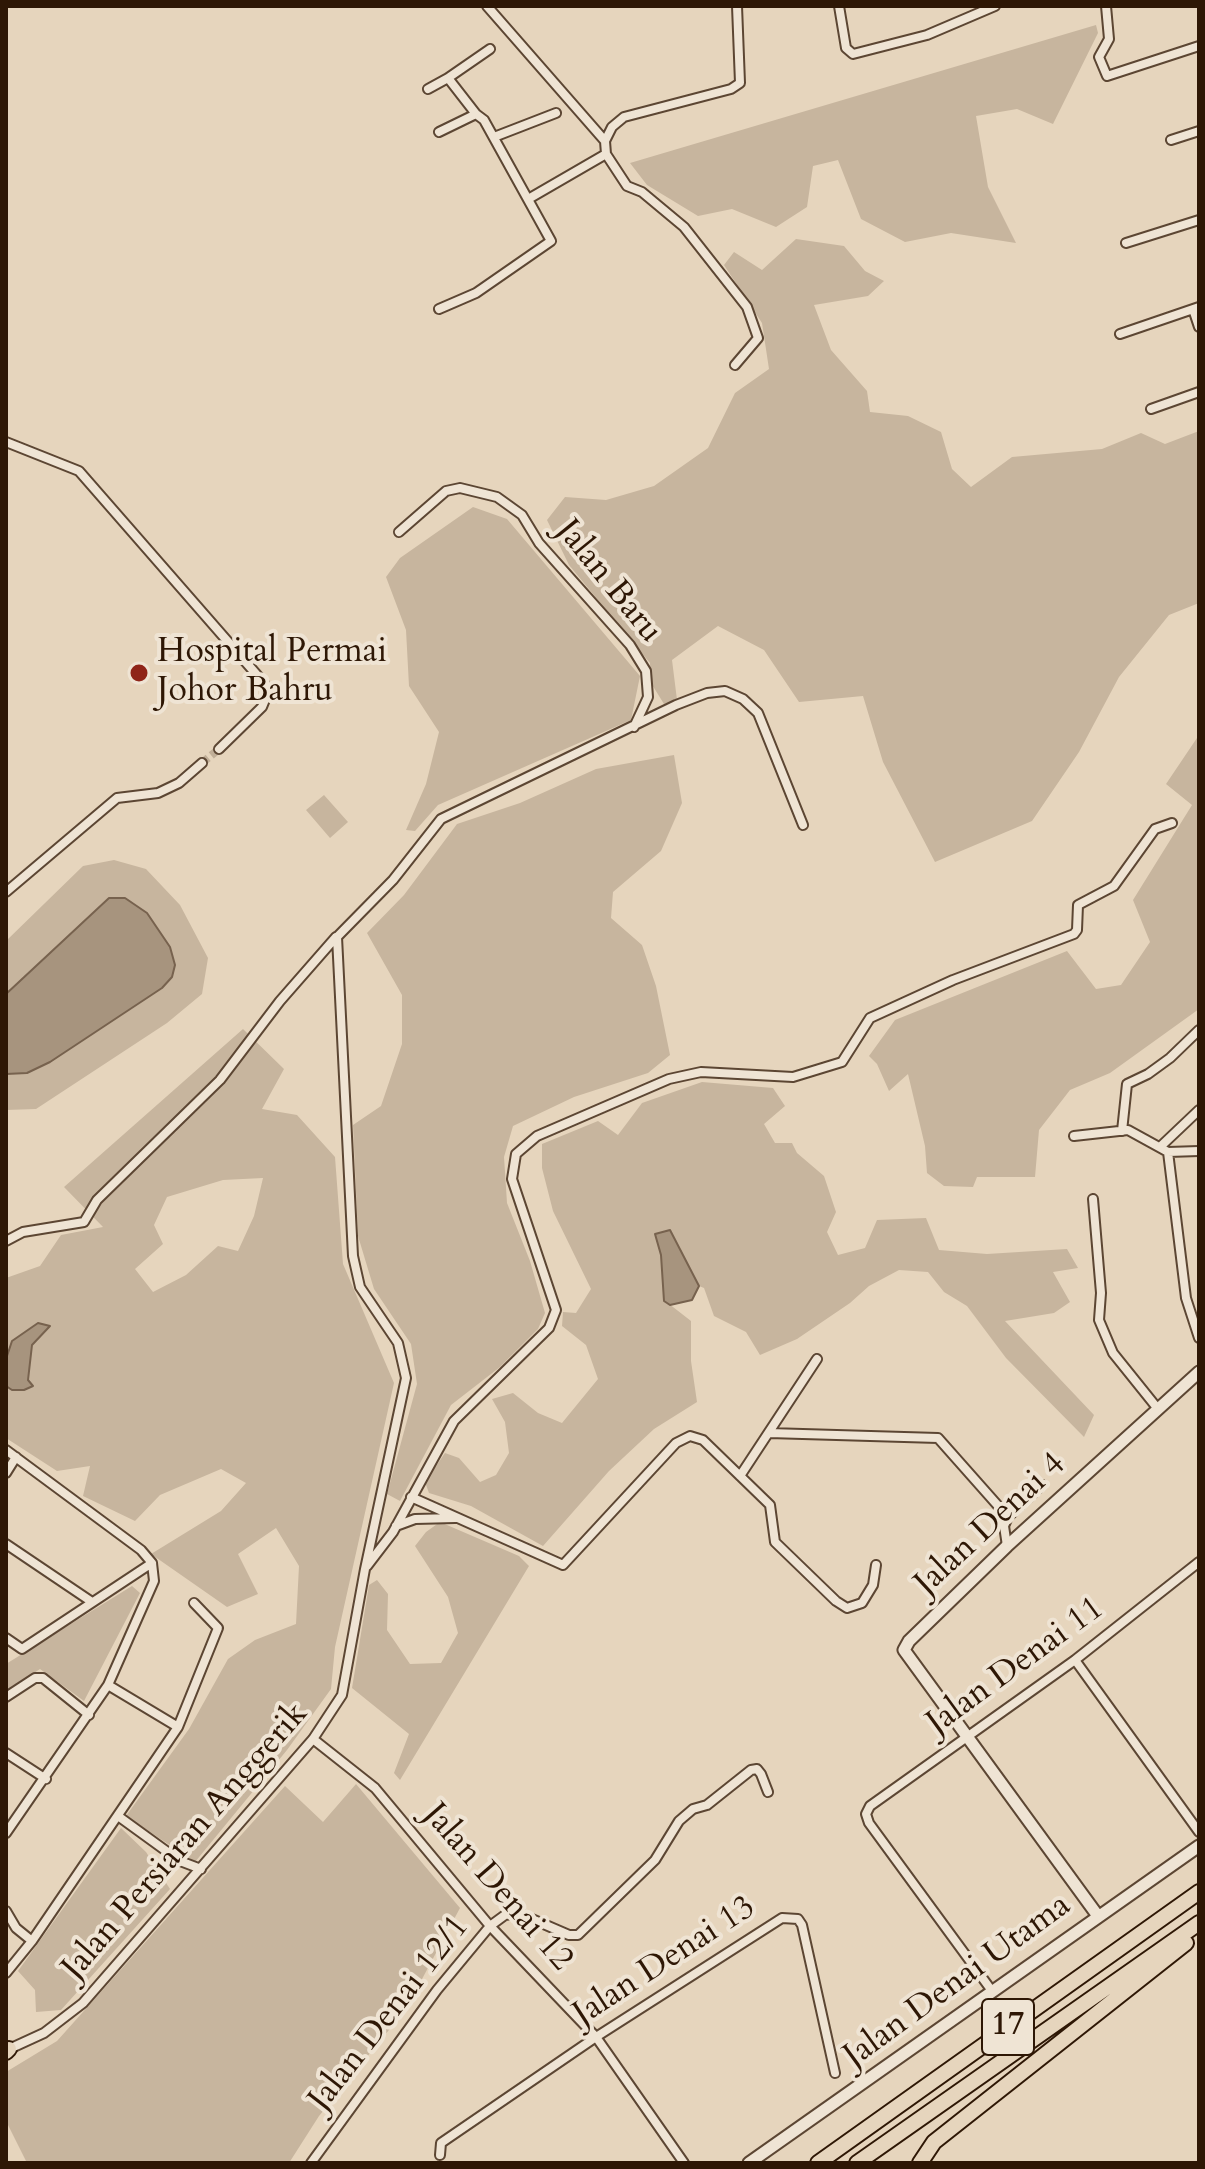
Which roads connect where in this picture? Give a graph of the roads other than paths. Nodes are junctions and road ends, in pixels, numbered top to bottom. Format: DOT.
graph roads {
  1 [pos="487,6"];
  2 [pos="737,6"];
  3 [pos="839,6"];
  4 [pos="995,6"];
  5 [pos="1106,6"];
  6 [pos="1199,46"];
  7 [pos="490,49"];
  8 [pos="448,78"];
  9 [pos="428,89"];
  10 [pos="556,113"];
  11 [pos="476,114"];
  12 [pos="1199,131"];
  13 [pos="439,132"];
  14 [pos="494,137"];
  15 [pos="1171,140"];
  16 [pos="605,141"];
  17 [pos="606,154"];
  18 [pos="530,198"];
  19 [pos="1199,220"];
  20 [pos="1126,243"];
  21 [pos="1196,308"];
  22 [pos="439,309"];
  23 [pos="1199,327"];
  24 [pos="1120,334"];
  25 [pos="735,365"];
  26 [pos="1199,392"];
  27 [pos="1151,409"];
  28 [pos="6,442"];
  29 [pos="399,532"];
  30 [pos="634,728"];
  31 [pos="219,749"];
  32 [pos="202,763"];
  33 [pos="1172,823"];
  34 [pos="803,825"];
  35 [pos="6,892"];
  36 [pos="337,937"];
  37 [pos="1199,1030"];
  38 [pos="1199,1110"];
  39 [pos="1122,1131"];
  40 [pos="1074,1136"];
  41 [pos="1164,1150"];
  42 [pos="1199,1151"];
  43 [pos="1093,1199"];
  44 [pos="6,1241"];
  45 [pos="1199,1338"];
  46 [pos="817,1359"];
  47 [pos="1199,1372"];
  48 [pos="1158,1409"];
  49 [pos="769,1433"];
  50 [pos="6,1450"];
  51 [pos="16,1457"];
  52 [pos="6,1473"];
  53 [pos="740,1476"];
  54 [pos="1042,1485"];
  55 [pos="411,1497"];
  56 [pos="1008,1517"];
  57 [pos="460,1518"];
  58 [pos="396,1526"];
  59 [pos="6,1544"];
  60 [pos="1007,1546"];
  61 [pos="1199,1562"];
  62 [pos="152,1563"];
  63 [pos="876,1565"];
  64 [pos="365,1569"];
  65 [pos="92,1602"];
  66 [pos="194,1603"];
  67 [pos="6,1638"];
  68 [pos="1075,1660"];
  69 [pos="108,1685"];
  70 [pos="6,1697"];
  71 [pos="89,1715"];
  72 [pos="178,1727"];
  73 [pos="967,1735"];
  74 [pos="313,1739"];
  75 [pos="6,1753"];
  76 [pos="46,1779"];
  77 [pos="768,1792"];
  78 [pos="118,1816"];
  79 [pos="1199,1832"];
  80 [pos="6,1833"];
  81 [pos="1199,1846"];
  82 [pos="201,1869"];
  83 [pos="1199,1892"];
  84 [pos="6,1911"];
  85 [pos="1098,1916"];
  86 [pos="1199,1923"];
  87 [pos="490,1926"];
  88 [pos="1199,1933"];
  89 [pos="32,1941"];
  90 [pos="6,1973"];
  91 [pos="992,1991"];
  92 [pos="596,2037"];
  93 [pos="7,2050"];
  94 [pos="835,2073"];
  95 [pos="440,2155"];
  96 [pos="311,2163"];
  97 [pos="684,2163"];
  98 [pos="749,2163"];
  99 [pos="818,2163"];
  100 [pos="857,2163"];
  101 [pos="920,2163"];
  1 -- 16 [label="street"];
  2 -- 16 [label="street"];
  3 -- 4 [label="street"];
  5 -- 6 [label="street"];
  7 -- 8 [label="street"];
  8 -- 9 [label="street"];
  8 -- 11 [label="street"];
  10 -- 14 [label="street"];
  11 -- 13 [label="street"];
  11 -- 14 [label="street"];
  12 -- 15 [label="street"];
  14 -- 18 [label="street"];
  16 -- 17 [label="street"];
  17 -- 18 [label="street"];
  17 -- 25 [label="street"];
  18 -- 22 [label="street"];
  19 -- 20 [label="street"];
  21 -- 23 [label="street"];
  21 -- 24 [label="street"];
  26 -- 27 [label="street"];
  28 -- 31 [label="street"];
  29 -- 30 [label="street, Jalan Baru"];
  30 -- 34 [label="street"];
  30 -- 36 [label="street"];
  32 -- 35 [label="street"];
  33 -- 55 [label="street"];
  36 -- 44 [label="street"];
  36 -- 64 [label="street, Jalan Persiaran Anggerik"];
  37 -- 39 [label="street"];
  38 -- 41 [label="street"];
  39 -- 40 [label="street"];
  39 -- 41 [label="street"];
  41 -- 42 [label="street"];
  41 -- 45 [label="street"];
  43 -- 48 [label="street"];
  46 -- 49 [label="street"];
  47 -- 48 [label="street, Jalan Denai 4"];
  48 -- 60 [label="street, Jalan Denai 4"];
  49 -- 53 [label="street"];
  49 -- 56 [label="street"];
  50 -- 51 [label="street"];
  51 -- 52 [label="street"];
  51 -- 62 [label="street"];
  53 -- 57 [label="street"];
  53 -- 63 [label="street"];
  54 -- 56 [label="street"];
  55 -- 57 [label="street"];
  55 -- 58 [label="street"];
  56 -- 60 [label="street"];
  57 -- 58 [label="street"];
  58 -- 64 [label="street"];
  59 -- 65 [label="street"];
  60 -- 73 [label="street, Jalan Denai 4"];
  61 -- 68 [label="street, Jalan Denai 11"];
  62 -- 65 [label="street"];
  62 -- 69 [label="street"];
  64 -- 74 [label="street, Jalan Persiaran Anggerik"];
  65 -- 67 [label="street"];
  66 -- 72 [label="street"];
  68 -- 73 [label="street, Jalan Denai 11"];
  68 -- 79 [label="street"];
  69 -- 71 [label="street"];
  69 -- 72 [label="street"];
  70 -- 71 [label="street"];
  71 -- 76 [label="street"];
  72 -- 78 [label="street"];
  73 -- 85 [label="street"];
  73 -- 91 [label="street, Jalan Denai 11"];
  74 -- 82 [label="street, Jalan Persiaran Anggerik"];
  74 -- 87 [label="street, Jalan Denai 12"];
  75 -- 76 [label="street"];
  76 -- 80 [label="street"];
  77 -- 87 [label="street, Jalan Denai 12/1"];
  78 -- 82 [label="street"];
  78 -- 89 [label="street"];
  81 -- 85 [label="street, Jalan Denai Utama"];
  82 -- 93 [label="street, Jalan Persiaran Anggerik"];
  83 -- 99 [label="highway, 17"];
  84 -- 89 [label="street"];
  85 -- 91 [label="street, Jalan Denai Utama"];
  86 -- 100 [label="highway, 17"];
  87 -- 92 [label="street, Jalan Denai 12"];
  87 -- 96 [label="street, Jalan Denai 12/1"];
  88 -- 101 [label="highway"];
  89 -- 90 [label="street"];
  91 -- 98 [label="street, Jalan Denai Utama"];
  92 -- 94 [label="street, Jalan Denai 13"];
  92 -- 95 [label="street, Jalan Denai 13"];
  92 -- 97 [label="street, Jalan Denai 12"];
}
